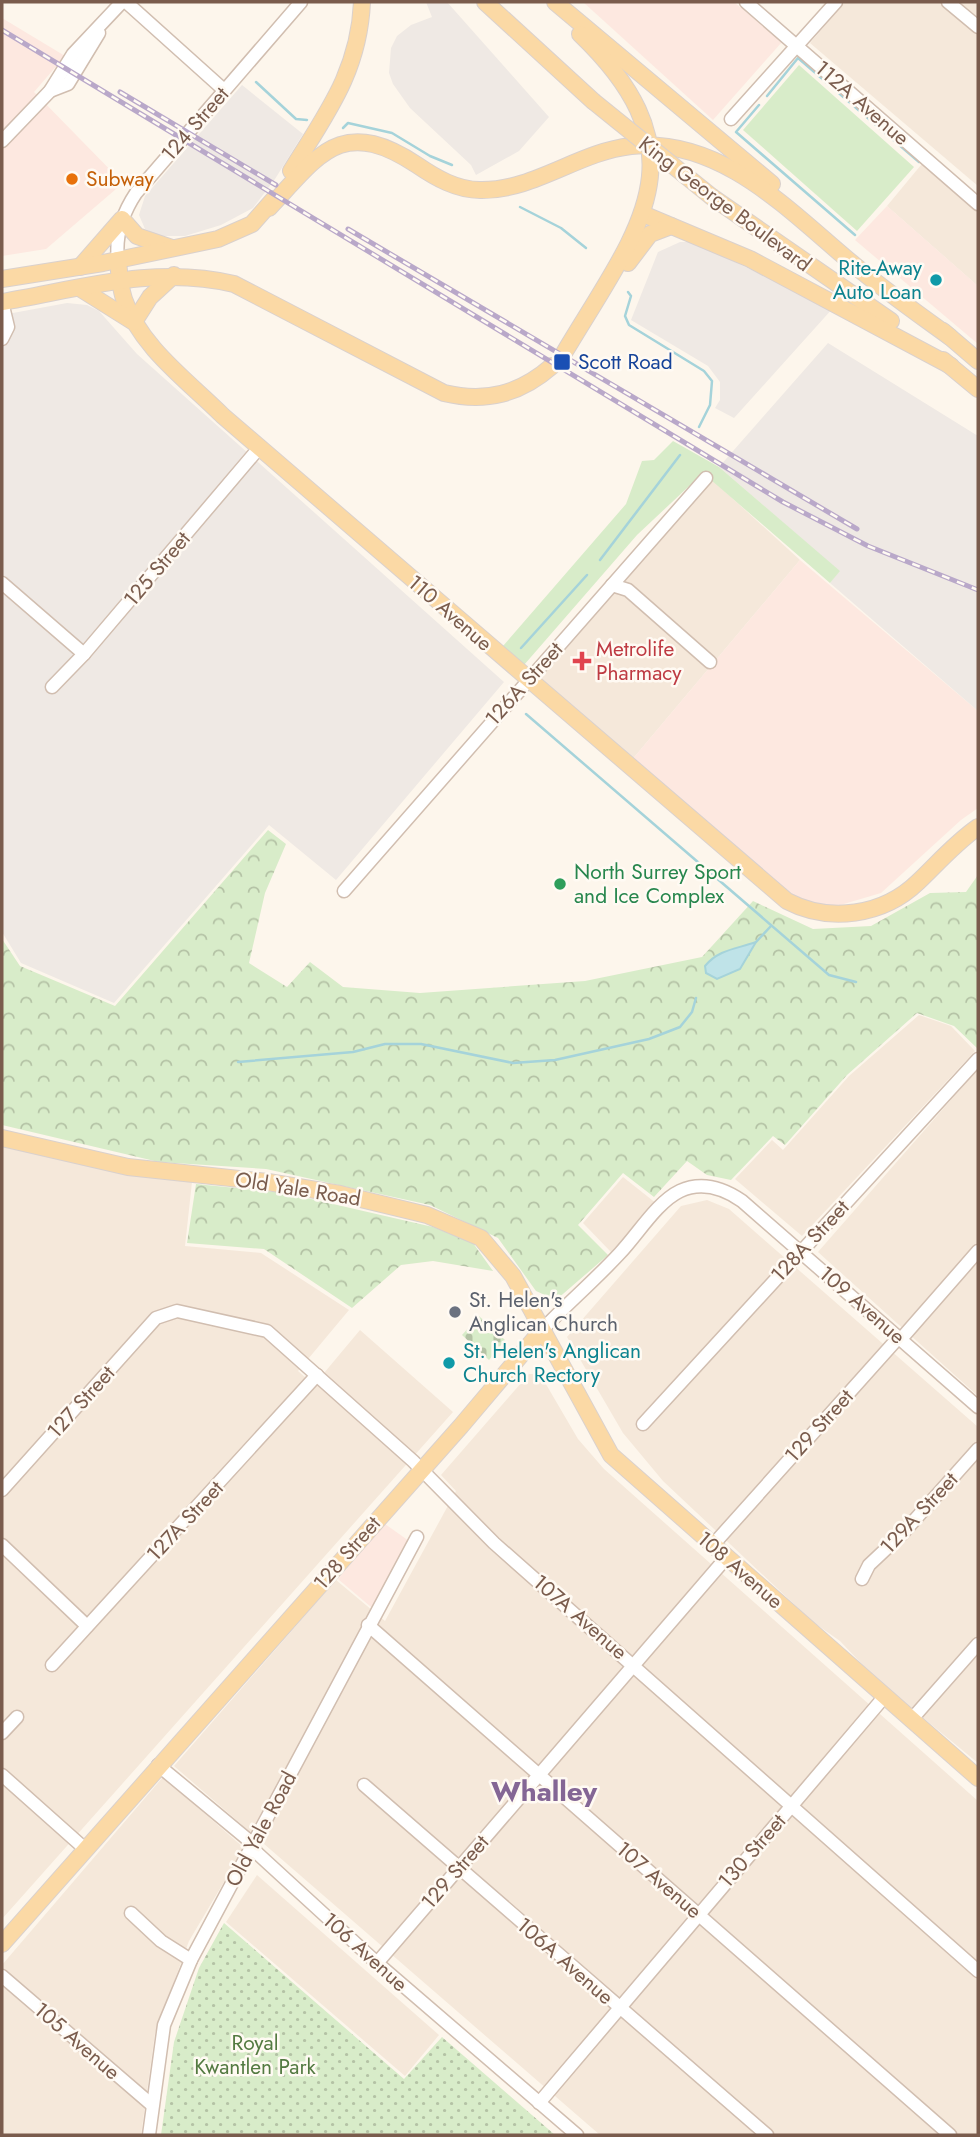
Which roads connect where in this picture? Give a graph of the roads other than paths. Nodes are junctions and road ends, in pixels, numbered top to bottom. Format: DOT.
graph roads {
  1 [pos="124,2"];
  2 [pos="301,2"];
  3 [pos="362,2"];
  4 [pos="485,2"];
  5 [pos="552,2"];
  6 [pos="746,2"];
  7 [pos="836,2"];
  8 [pos="948,2"];
  9 [pos="565,7"];
  10 [pos="978,27"];
  11 [pos="797,46"];
  12 [pos="224,90"];
  13 [pos="731,119"];
  14 [pos="2,141"];
  15 [pos="649,146"];
  16 [pos="978,204"];
  17 [pos="269,208"];
  18 [pos="643,214"];
  19 [pos="122,219"];
  20 [pos="671,226"];
  21 [pos="174,248"];
  22 [pos="118,260"];
  23 [pos="80,267"];
  24 [pos="174,275"];
  25 [pos="2,279"];
  26 [pos="121,281"];
  27 [pos="81,289"];
  28 [pos="2,302"];
  29 [pos="134,322"];
  30 [pos="950,337"];
  31 [pos="2,339"];
  32 [pos="978,361"];
  33 [pos="552,366"];
  34 [pos="951,366"];
  35 [pos="978,389"];
  36 [pos="259,448"];
  37 [pos="706,478"];
  38 [pos="2,583"];
  39 [pos="612,584"];
  40 [pos="84,654"];
  41 [pos="710,662"];
  42 [pos="526,680"];
  43 [pos="52,687"];
  44 [pos="978,827"];
  45 [pos="344,891"];
  46 [pos="978,1059"];
  47 [pos="2,1138"];
  48 [pos="708,1186"];
  49 [pos="978,1251"];
  50 [pos="801,1252"];
  51 [pos="161,1315"];
  52 [pos="541,1329"];
  53 [pos="900,1338"];
  54 [pos="317,1376"];
  55 [pos="978,1407"];
  56 [pos="643,1424"];
  57 [pos="978,1449"];
  58 [pos="421,1470"];
  59 [pos="2,1490"];
  60 [pos="417,1537"];
  61 [pos="2,1545"];
  62 [pos="712,1546"];
  63 [pos="726,1558"];
  64 [pos="862,1579"];
  65 [pos="368,1625"];
  66 [pos="86,1626"];
  67 [pos="978,1644"];
  68 [pos="52,1665"];
  69 [pos="635,1665"];
  70 [pos="885,1696"];
  71 [pos="17,1717"];
  72 [pos="911,1720"];
  73 [pos="2,1733"];
  74 [pos="158,1765"];
  75 [pos="2,1775"];
  76 [pos="539,1775"];
  77 [pos="978,1778"];
  78 [pos="364,1785"];
  79 [pos="793,1804"];
  80 [pos="253,1846"];
  81 [pos="83,1848"];
  82 [pos="458,1868"];
  83 [pos="131,1913"];
  84 [pos="698,1914"];
  85 [pos="2,1944"];
  86 [pos="191,1960"];
  87 [pos="377,1963"];
  88 [pos="978,1971"];
  89 [pos="2,1976"];
  90 [pos="618,2008"];
  91 [pos="539,2103"];
  92 [pos="152,2105"];
  93 [pos="149,2135"];
  94 [pos="577,2135"];
  95 [pos="768,2135"];
  96 [pos="950,2135"];
  1 -- 12 [label="street"];
  1 -- 14 [label="street"];
  2 -- 12 [label="street, 124 Street"];
  3 -- 17 [label="main road"];
  4 -- 34 [label="main road, King George Boulevard, bridge"];
  5 -- 9 [label="main road, King George Boulevard"];
  5 -- 15 [label="main road"];
  6 -- 11 [label="street, 112A Avenue"];
  7 -- 11 [label="street"];
  8 -- 10 [label="street"];
  9 -- 30 [label="main road, King George Boulevard"];
  11 -- 13 [label="street"];
  11 -- 16 [label="street, 112A Avenue"];
  12 -- 19 [label="street, 124 Street"];
  15 -- 17 [label="main road"];
  15 -- 18 [label="main road"];
  15 -- 30 [label="main road"];
  17 -- 21 [label="main road"];
  18 -- 20 [label="main road"];
  18 -- 20 [label="main road"];
  19 -- 21 [label="main road"];
  19 -- 22 [label="street, 124 Street"];
  19 -- 23 [label="main road"];
  20 -- 34 [label="main road"];
  21 -- 22 [label="main road"];
  22 -- 23 [label="main road"];
  22 -- 26 [label="main road, 110 Avenue"];
  23 -- 25 [label="main road"];
  24 -- 26 [label="main road"];
  24 -- 29 [label="main road"];
  24 -- 33 [label="main road"];
  26 -- 27 [label="main road"];
  26 -- 29 [label="main road, 110 Avenue"];
  27 -- 28 [label="main road"];
  27 -- 29 [label="main road"];
  28 -- 31 [label="street"];
  29 -- 36 [label="main road, 110 Avenue"];
  30 -- 32 [label="main road, King George Boulevard"];
  34 -- 35 [label="main road, King George Boulevard"];
  36 -- 40 [label="street, 125 Street"];
  36 -- 42 [label="main road, 110 Avenue"];
  37 -- 39 [label="street, 126A Street"];
  38 -- 40 [label="street"];
  39 -- 41 [label="street"];
  39 -- 42 [label="street, 126A Street"];
  40 -- 43 [label="street, 125 Street"];
  42 -- 44 [label="main road, 110 Avenue"];
  42 -- 45 [label="street, 126A Street"];
  46 -- 50 [label="street, 128A Street"];
  47 -- 52 [label="main road, Old Yale Road"];
  48 -- 50 [label="street, 109 Avenue"];
  48 -- 52 [label="street, 128 Street"];
  49 -- 53 [label="street, 129 Street"];
  50 -- 53 [label="street, 109 Avenue"];
  50 -- 56 [label="street, 128A Street"];
  51 -- 54 [label="street, 107A Avenue"];
  51 -- 59 [label="street, 127 Street"];
  52 -- 58 [label="main road, 128 Street"];
  52 -- 62 [label="main road, 108 Avenue"];
  53 -- 55 [label="street, 109 Avenue"];
  53 -- 62 [label="street, 129 Street"];
  54 -- 58 [label="street, 107A Avenue"];
  54 -- 66 [label="street, 127A Street"];
  57 -- 64 [label="street, 129A Street"];
  58 -- 69 [label="street, 107A Avenue"];
  58 -- 74 [label="main road, 128 Street"];
  60 -- 65 [label="street, Old Yale Road"];
  61 -- 66 [label="street"];
  62 -- 63 [label="main road, 108 Avenue"];
  63 -- 69 [label="street, 129 Street"];
  63 -- 70 [label="main road, 108 Avenue"];
  65 -- 76 [label="street, 107 Avenue"];
  65 -- 80 [label="street, Old Yale Road"];
  66 -- 68 [label="street, 127A Street"];
  67 -- 72 [label="street"];
  69 -- 76 [label="street, 129 Street"];
  69 -- 79 [label="street, 107A Avenue"];
  70 -- 72 [label="main road, 108 Avenue"];
  70 -- 79 [label="street, 130 Street"];
  71 -- 73 [label="street"];
  72 -- 77 [label="main road, 108 Avenue"];
  74 -- 80 [label="street, 106 Avenue"];
  74 -- 81 [label="main road, 128 Street"];
  75 -- 81 [label="street"];
  76 -- 82 [label="street, 129 Street"];
  76 -- 84 [label="street, 107 Avenue"];
  78 -- 82 [label="street, 106A Avenue"];
  79 -- 84 [label="street, 130 Street"];
  79 -- 88 [label="street, 107A Avenue"];
  80 -- 86 [label="street, Old Yale Road"];
  80 -- 87 [label="street, 106 Avenue"];
  81 -- 85 [label="main road, 128 Street"];
  82 -- 87 [label="street, 129 Street"];
  82 -- 90 [label="street, 106A Avenue"];
  83 -- 86 [label="street"];
  84 -- 90 [label="street, 130 Street"];
  84 -- 96 [label="street, 107 Avenue"];
  86 -- 92 [label="street, Old Yale Road"];
  87 -- 91 [label="street, 106 Avenue"];
  89 -- 92 [label="street, 105 Avenue"];
  90 -- 91 [label="street, 130 Street"];
  90 -- 95 [label="street, 106A Avenue"];
  91 -- 94 [label="street, 106 Avenue"];
  92 -- 93 [label="street, Old Yale Road"];
}
